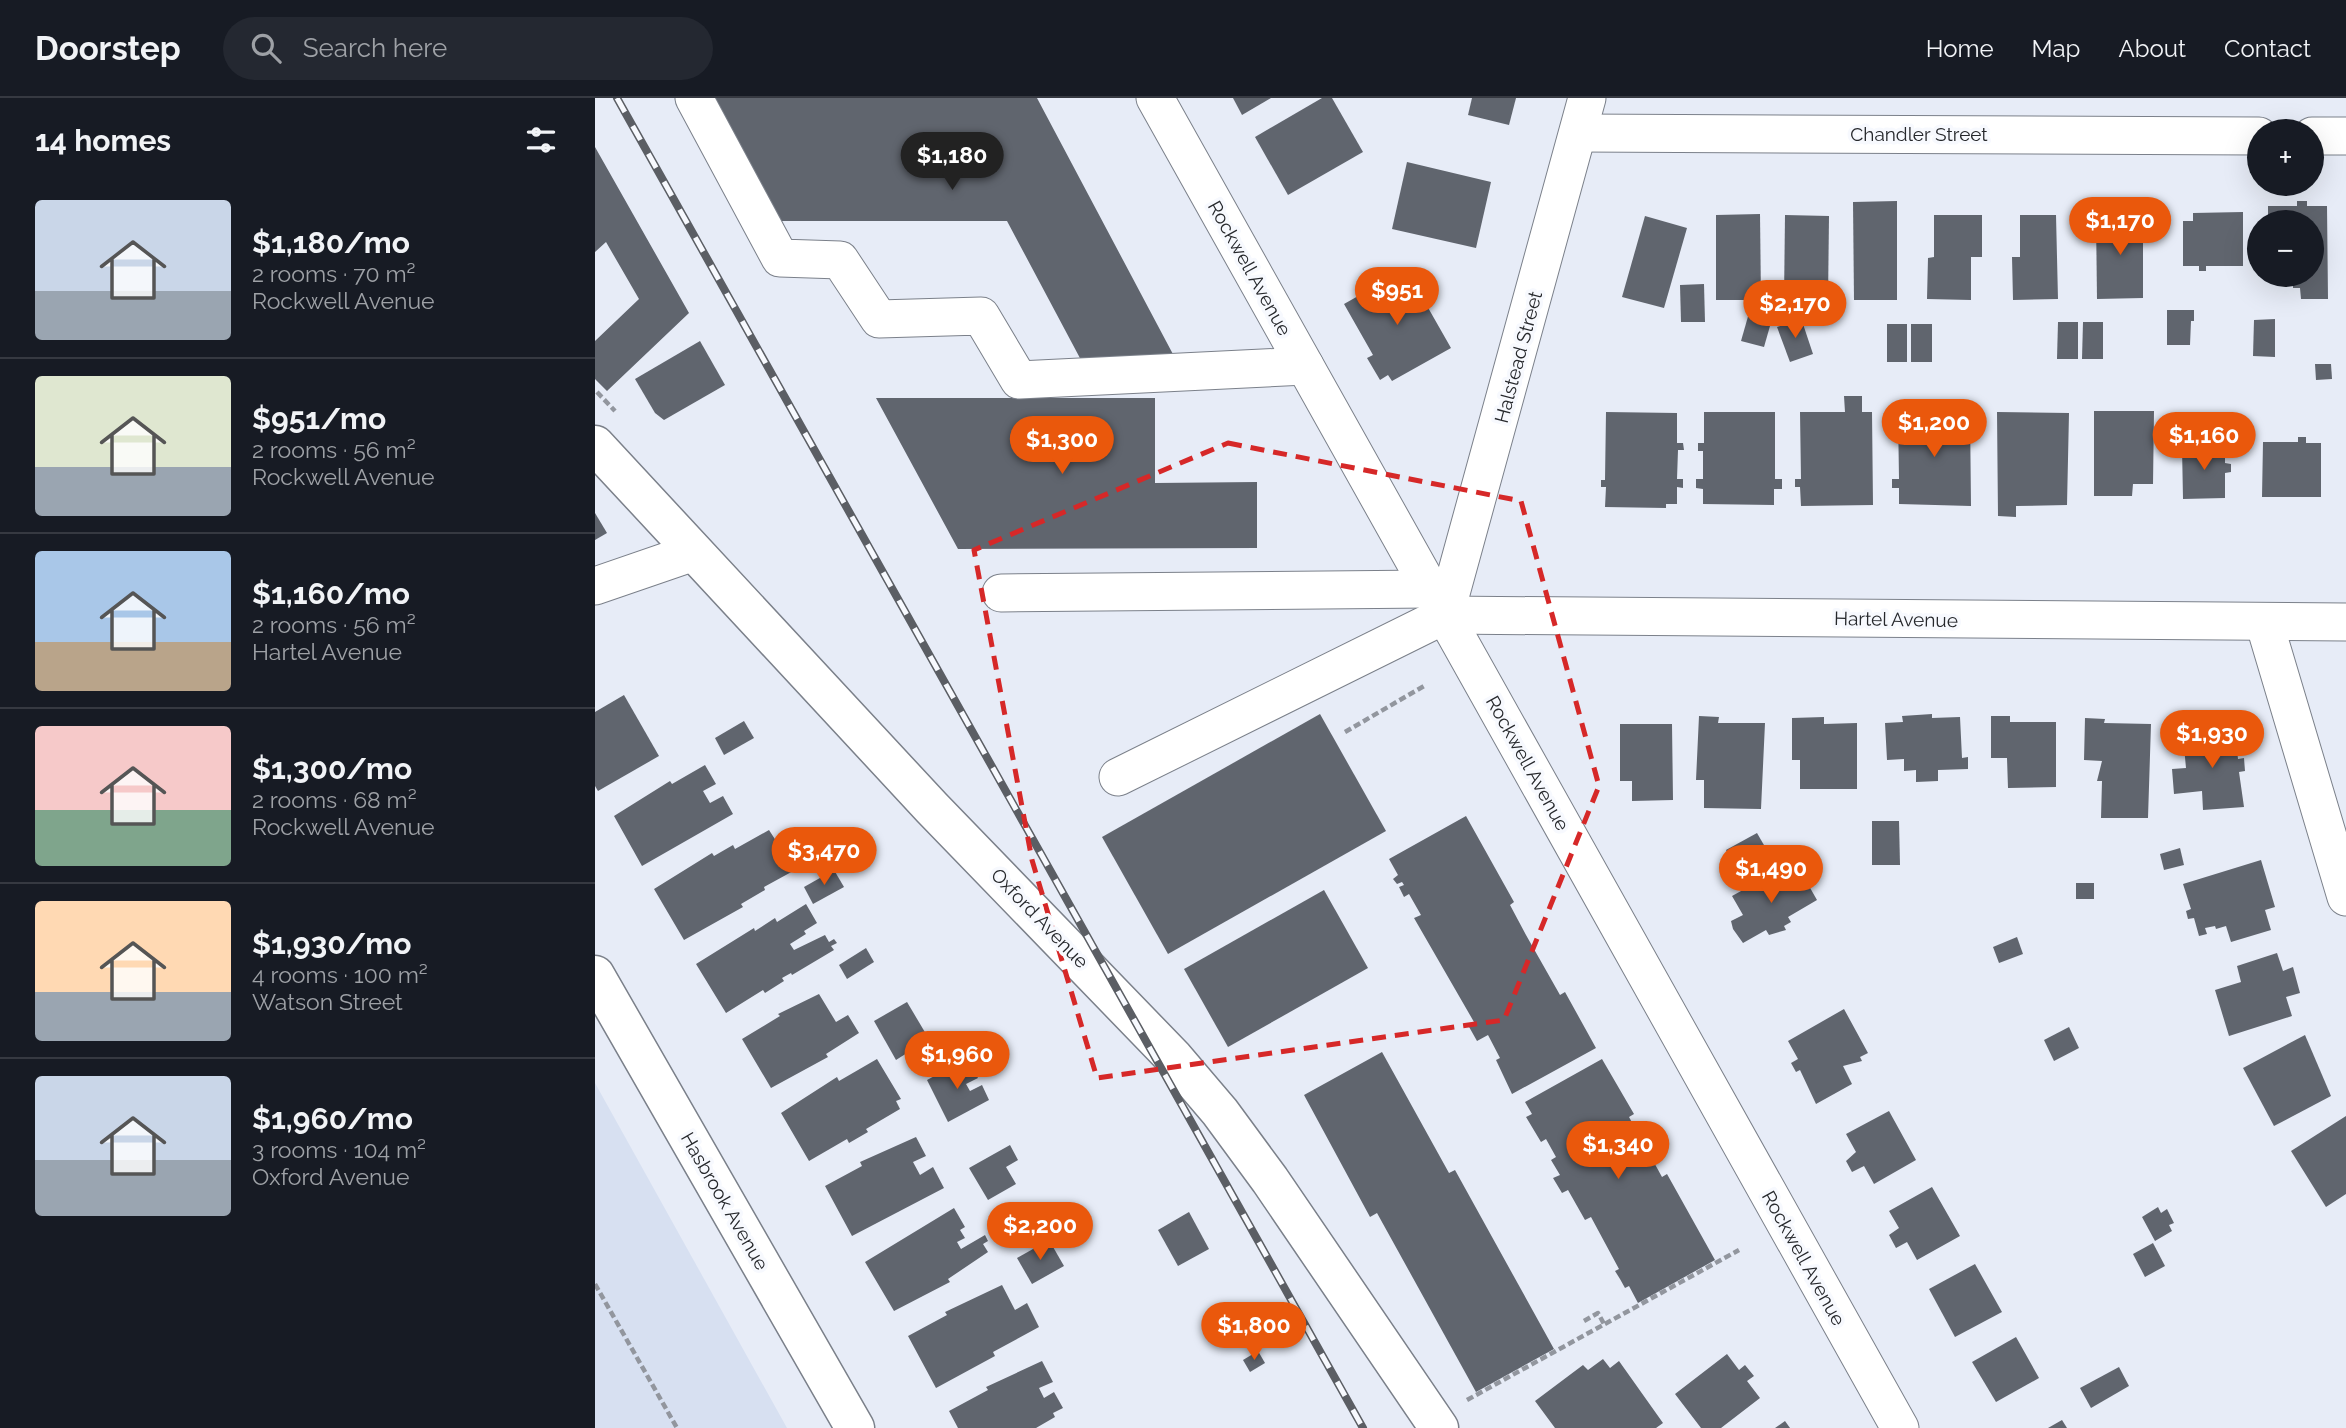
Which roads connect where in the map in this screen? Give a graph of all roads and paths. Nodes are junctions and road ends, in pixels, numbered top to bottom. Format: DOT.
graph roads {
  1 [pos="694,98"];
  2 [pos="1154,98"];
  3 [pos="1587,98"];
  4 [pos="1579,133"];
  5 [pos="2247,136"];
  6 [pos="2324,136"];
  7 [pos="2346,136"];
  8 [pos="1305,366"];
  9 [pos="595,445"];
  10 [pos="694,552"];
  11 [pos="595,586"];
  12 [pos="1001,593"];
  13 [pos="1437,602"];
  14 [pos="2264,622"];
  15 [pos="2346,622"];
  16 [pos="1424,686"];
  17 [pos="1345,732"];
  18 [pos="1118,777"];
  19 [pos="2346,897"];
  20 [pos="595,975"];
  21 [pos="1739,1250"];
  22 [pos="595,1284"];
  23 [pos="1584,1321"];
  24 [pos="1604,1324"];
  25 [pos="1450,1415"];
  26 [pos="677,1428"];
  27 [pos="855,1428"];
  28 [pos="1900,1428"];
  1 -- 8 [label="street"];
  2 -- 8 [label="street, Rockwell Avenue"];
  3 -- 4 [label="street, Halstead Street"];
  4 -- 5 [label="street, Chandler Street"];
  4 -- 13 [label="street, Halstead Street"];
  6 -- 7 [label="street"];
  8 -- 13 [label="street, Rockwell Avenue"];
  9 -- 10 [label="main road, Oxford Avenue"];
  10 -- 11 [label="street"];
  10 -- 25 [label="main road, Oxford Avenue"];
  12 -- 13 [label="street, Hartel Avenue"];
  13 -- 14 [label="street, Hartel Avenue"];
  13 -- 18 [label="street"];
  13 -- 28 [label="street, Rockwell Avenue"];
  14 -- 15 [label="street, Hartel Avenue"];
  14 -- 19 [label="street"];
  16 -- 17 [label="path"];
  20 -- 27 [label="main road, Hasbrook Avenue"];
  21 -- 24 [label="path"];
  22 -- 26 [label="path"];
  23 -- 24 [label="path"];
  24 -- 25 [label="path"];
}
